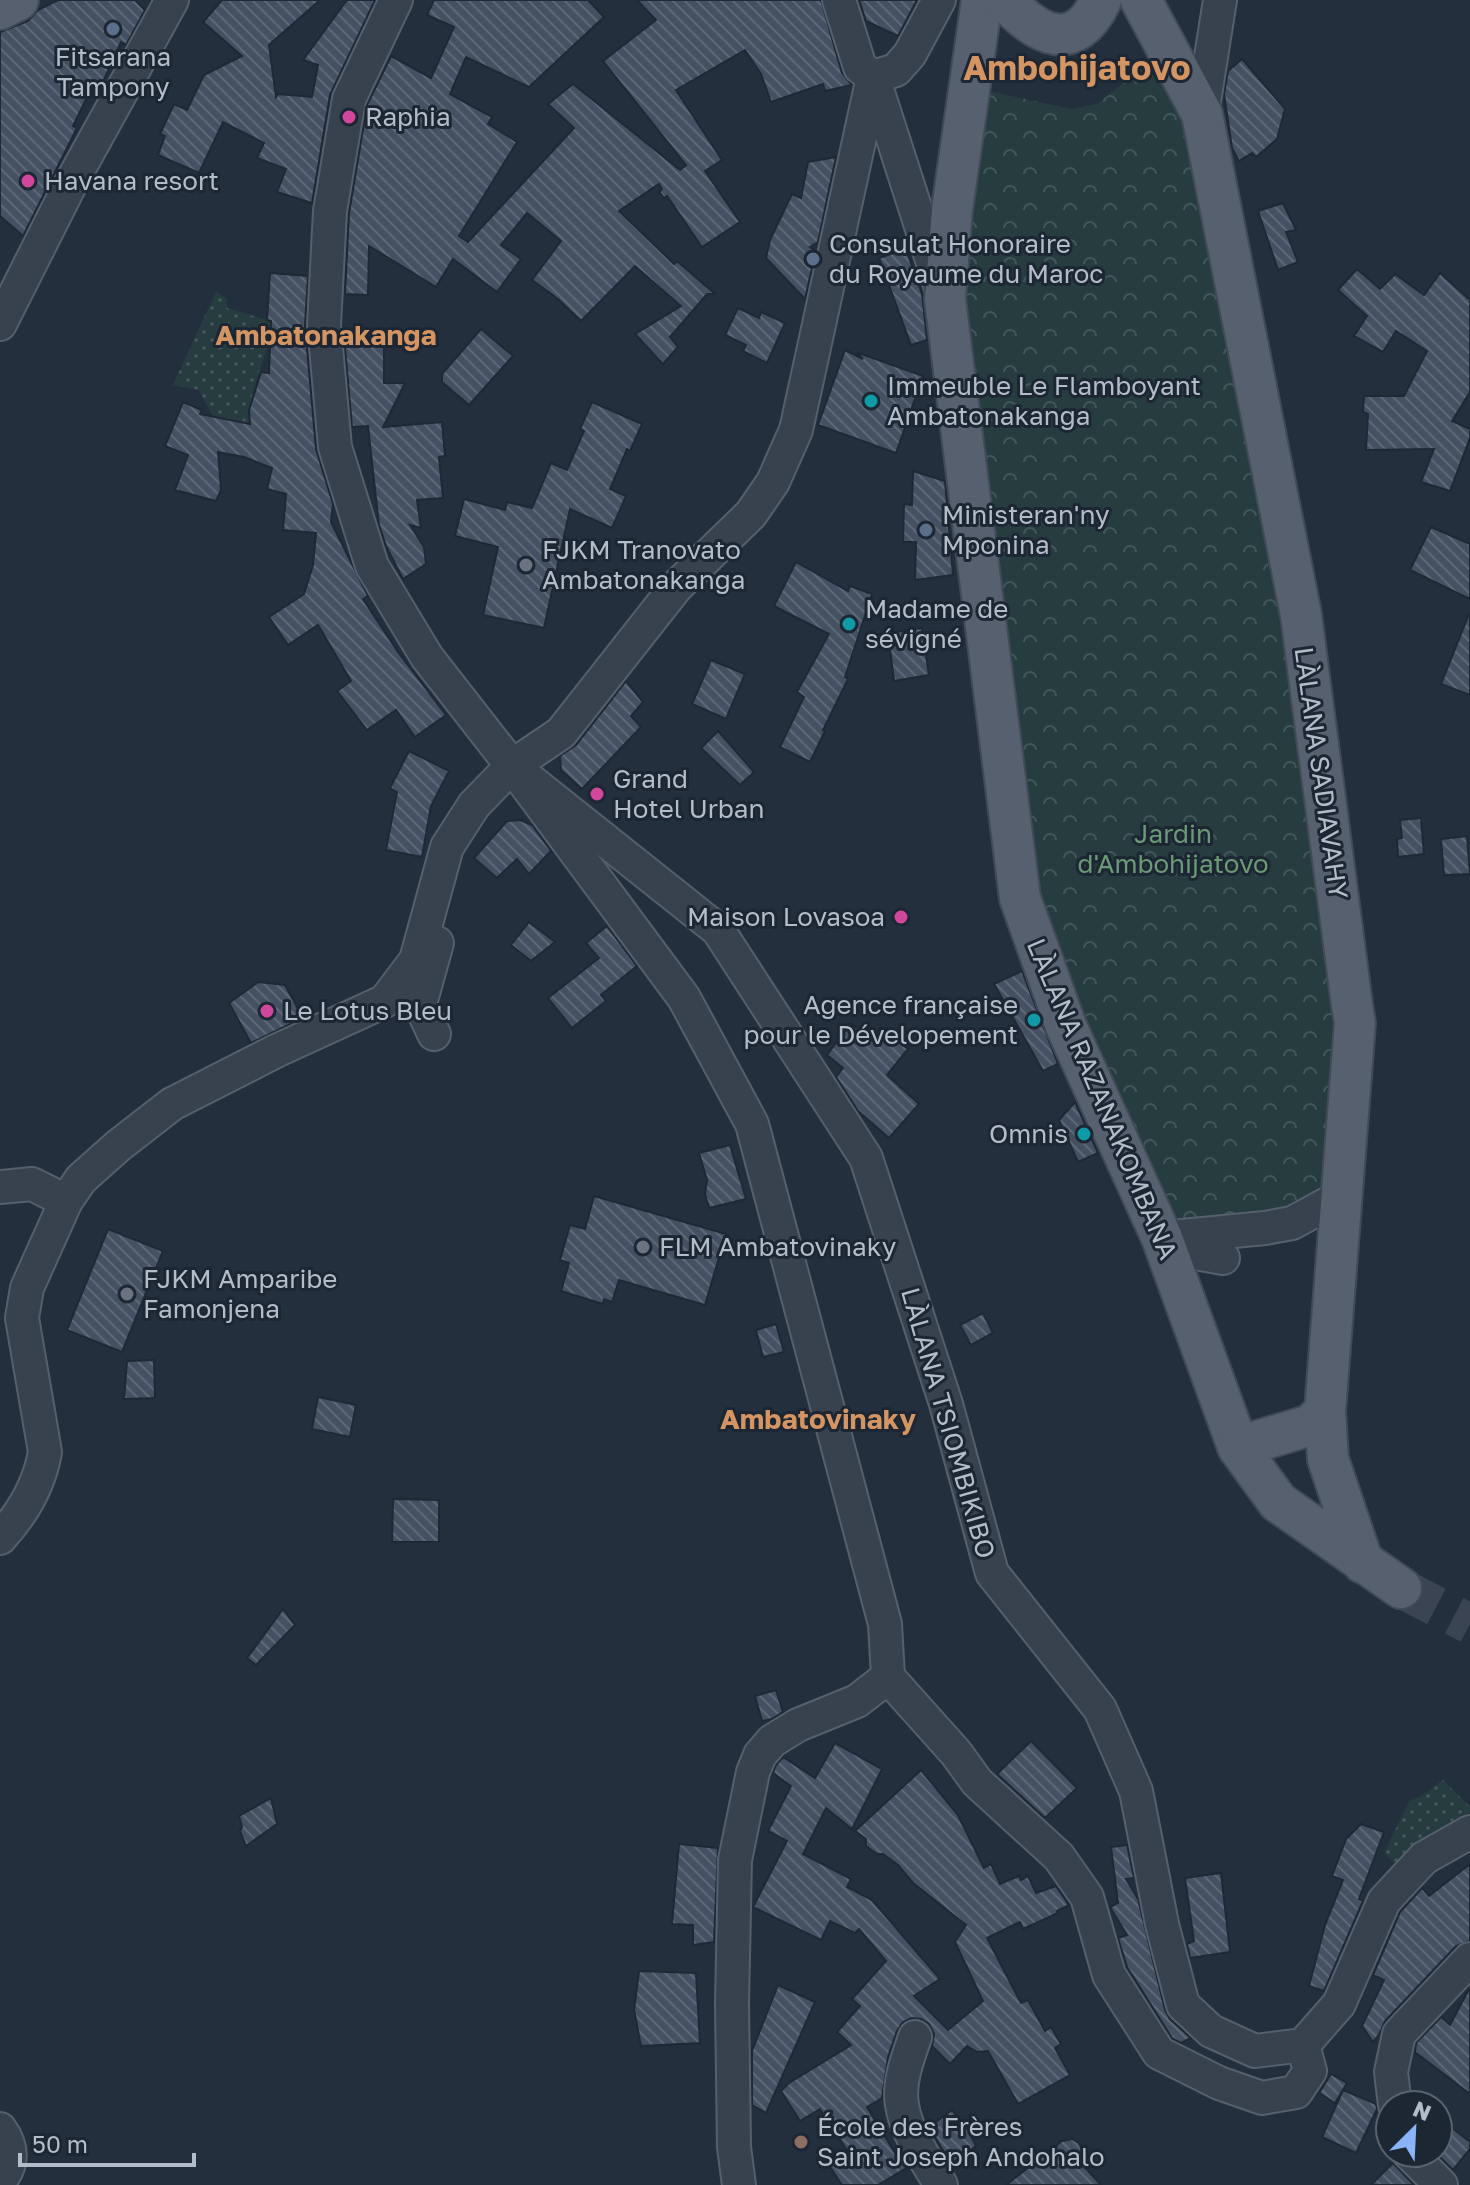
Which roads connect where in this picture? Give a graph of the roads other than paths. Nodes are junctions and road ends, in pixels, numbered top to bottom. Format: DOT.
graph roads {
  1 [pos="18,0"];
  2 [pos="396,0"];
  3 [pos="839,0"];
  4 [pos="939,0"];
  5 [pos="982,0"];
  6 [pos="1005,0"];
  7 [pos="1101,0"];
  8 [pos="1141,0"];
  9 [pos="1220,0"];
  10 [pos="169,1"];
  11 [pos="0,9"];
  12 [pos="873,77"];
  13 [pos="1202,114"];
  14 [pos="945,299"];
  15 [pos="0,324"];
  16 [pos="512,766"];
  17 [pos="474,805"];
  18 [pos="434,1034"];
  19 [pos="0,1187"];
  20 [pos="66,1201"];
  21 [pos="1336,1217"];
  22 [pos="1163,1243"];
  23 [pos="1223,1258"];
  24 [pos="1325,1411"];
  25 [pos="1238,1447"];
  26 [pos="1328,1459"];
  27 [pos="1266,1486"];
  28 [pos="0,1538"];
  29 [pos="1363,1563"];
  30 [pos="1401,1588"];
  31 [pos="888,1677"];
  32 [pos="1470,1832"];
  33 [pos="1470,1959"];
  34 [pos="915,2037"];
  35 [pos="1303,2045"];
  36 [pos="1393,2089"];
  37 [pos="0,2129"];
  38 [pos="1425,2169"];
  39 [pos="0,2180"];
  40 [pos="739,2185"];
  41 [pos="941,2185"];
  42 [pos="1441,2185"];
  1 -- 11 [label="main road"];
  2 -- 16 [label="street"];
  3 -- 12 [label="street"];
  4 -- 12 [label="street"];
  5 -- 14 [label="main road, LÀLANA RAZANAKOMBANA"];
  6 -- 7 [label="main road"];
  8 -- 13 [label="main road, LÀLANA SADIAVAHY"];
  9 -- 13 [label="street"];
  10 -- 15 [label="street"];
  12 -- 14 [label="street"];
  12 -- 16 [label="street"];
  13 -- 21 [label="main road, LÀLANA SADIAVAHY"];
  14 -- 22 [label="main road, LÀLANA RAZANAKOMBANA"];
  16 -- 17 [label="street"];
  16 -- 31 [label="street"];
  16 -- 35 [label="street, LÀLANA TSIOMBIKIBO"];
  17 -- 18 [label="street"];
  17 -- 20 [label="street"];
  19 -- 20 [label="street"];
  20 -- 28 [label="street"];
  21 -- 22 [label="street"];
  21 -- 24 [label="main road, LÀLANA SADIAVAHY"];
  22 -- 23 [label="street"];
  22 -- 25 [label="main road, LÀLANA RAZANAKOMBANA"];
  24 -- 25 [label="main road"];
  24 -- 26 [label="main road, LÀLANA SADIAVAHY"];
  25 -- 27 [label="main road, LÀLANA RAZANAKOMBANA"];
  26 -- 27 [label="main road"];
  26 -- 29 [label="main road, LÀLANA SADIAVAHY"];
  27 -- 29 [label="main road, LÀLANA RAZANAKOMBANA"];
  29 -- 30 [label="main road, LÀLANA RAZANAKOMBANA"];
  31 -- 35 [label="street"];
  31 -- 40 [label="street"];
  32 -- 35 [label="street"];
  33 -- 36 [label="street"];
  34 -- 41 [label="street"];
  37 -- 39 [label="street"];
  38 -- 42 [label="street"];
}
